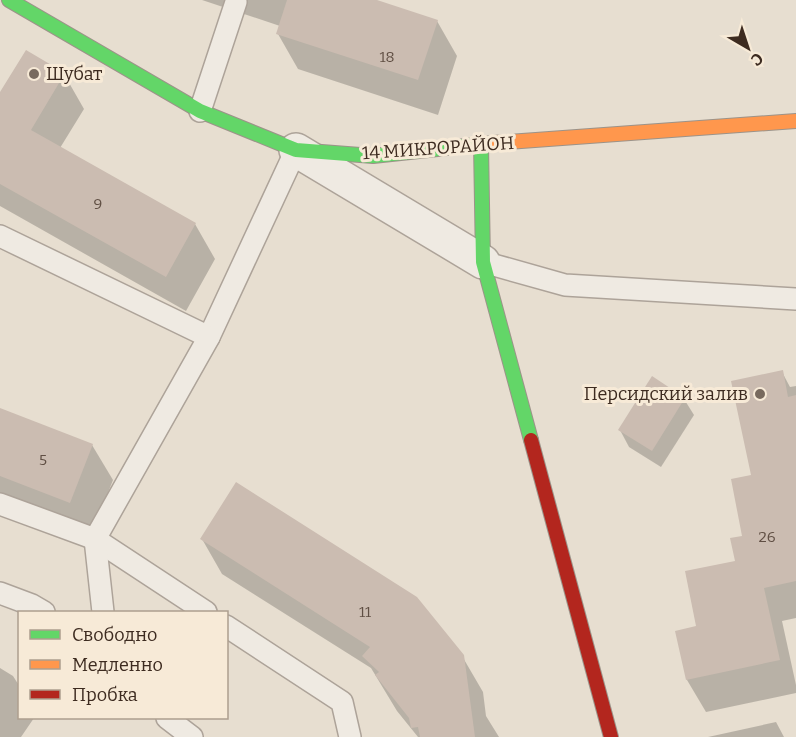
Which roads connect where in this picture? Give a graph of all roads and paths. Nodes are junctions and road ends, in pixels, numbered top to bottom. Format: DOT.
graph roads {
  1 [pos="9,0"];
  2 [pos="236,2"];
  3 [pos="200,111"];
  4 [pos="796,121"];
  5 [pos="481,144"];
  6 [pos="296,150"];
  7 [pos="0,236"];
  8 [pos="483,262"];
  9 [pos="796,299"];
  10 [pos="209,337"];
  11 [pos="0,504"];
  12 [pos="95,539"];
  13 [pos="0,593"];
  14 [pos="42,611"];
  15 [pos="103,611"];
  16 [pos="204,611"];
  17 [pos="228,627"];
  18 [pos="170,719"];
  19 [pos="192,737"];
  20 [pos="350,737"];
  21 [pos="611,737"];
  1 -- 3 [label="street, 14 МИКРОРАЙОН"];
  2 -- 3 [label="lane"];
  3 -- 6 [label="street, 14 МИКРОРАЙОН"];
  4 -- 5 [label="street, 14 МИКРОРАЙОН"];
  5 -- 6 [label="street, 14 МИКРОРАЙОН"];
  5 -- 8 [label="street"];
  6 -- 8 [label="street"];
  6 -- 10 [label="lane"];
  7 -- 10 [label="lane"];
  8 -- 9 [label="lane"];
  8 -- 21 [label="street"];
  10 -- 12 [label="lane"];
  11 -- 12 [label="lane"];
  12 -- 15 [label="lane"];
  12 -- 16 [label="lane"];
  13 -- 14 [label="lane"];
  17 -- 20 [label="lane"];
  18 -- 19 [label="lane"];
}
